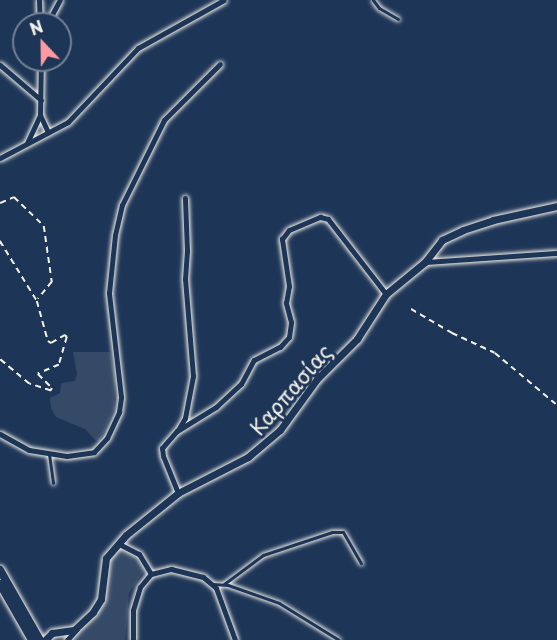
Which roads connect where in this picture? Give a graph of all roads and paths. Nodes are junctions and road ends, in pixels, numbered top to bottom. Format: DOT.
graph roads {
  1 [pos="224,0"];
  2 [pos="373,0"];
  3 [pos="398,19"];
  4 [pos="220,64"];
  5 [pos="0,65"];
  6 [pos="41,72"];
  7 [pos="40,100"];
  8 [pos="40,115"];
  9 [pos="48,132"];
  10 [pos="27,144"];
  11 [pos="0,158"];
  12 [pos="185,198"];
  13 [pos="0,202"];
  14 [pos="557,206"];
  15 [pos="0,241"];
  16 [pos="557,253"];
  17 [pos="425,262"];
  18 [pos="386,294"];
  19 [pos="37,301"];
  20 [pos="411,309"];
  21 [pos="0,360"];
  22 [pos="557,405"];
  23 [pos="177,431"];
  24 [pos="0,434"];
  25 [pos="49,454"];
  26 [pos="53,483"];
  27 [pos="178,493"];
  28 [pos="119,544"];
  29 [pos="361,563"];
  30 [pos="0,570"];
  31 [pos="151,574"];
  32 [pos="0,584"];
  33 [pos="213,584"];
  34 [pos="224,584"];
  35 [pos="78,627"];
  36 [pos="32,640"];
  37 [pos="42,640"];
  38 [pos="67,640"];
  39 [pos="133,640"];
  40 [pos="235,640"];
  41 [pos="339,640"];
  1 -- 9 [label="street"];
  2 -- 3 [label="lane"];
  4 -- 25 [label="street"];
  5 -- 7 [label="street"];
  6 -- 7 [label="street"];
  7 -- 8 [label="street"];
  8 -- 9 [label="street"];
  8 -- 10 [label="street"];
  9 -- 10 [label="street"];
  10 -- 11 [label="street"];
  12 -- 23 [label="street"];
  13 -- 19 [label="path"];
  14 -- 17 [label="street, Καρπασίας"];
  15 -- 19 [label="path"];
  16 -- 17 [label="street"];
  17 -- 18 [label="street, Καρπασίας"];
  18 -- 23 [label="street"];
  18 -- 27 [label="street, Καρπασίας"];
  19 -- 21 [label="path"];
  20 -- 22 [label="path"];
  23 -- 27 [label="street"];
  24 -- 25 [label="street"];
  25 -- 26 [label="lane"];
  27 -- 28 [label="street, Καρπασίας"];
  28 -- 31 [label="street"];
  28 -- 35 [label="street, Καρπασίας"];
  29 -- 34 [label="lane"];
  30 -- 37 [label="main road"];
  31 -- 33 [label="street"];
  31 -- 39 [label="street"];
  32 -- 36 [label="main road"];
  33 -- 34 [label="lane"];
  33 -- 40 [label="street"];
  34 -- 41 [label="lane"];
  35 -- 37 [label="street"];
  35 -- 38 [label="street, Καρπασίας"];
}
